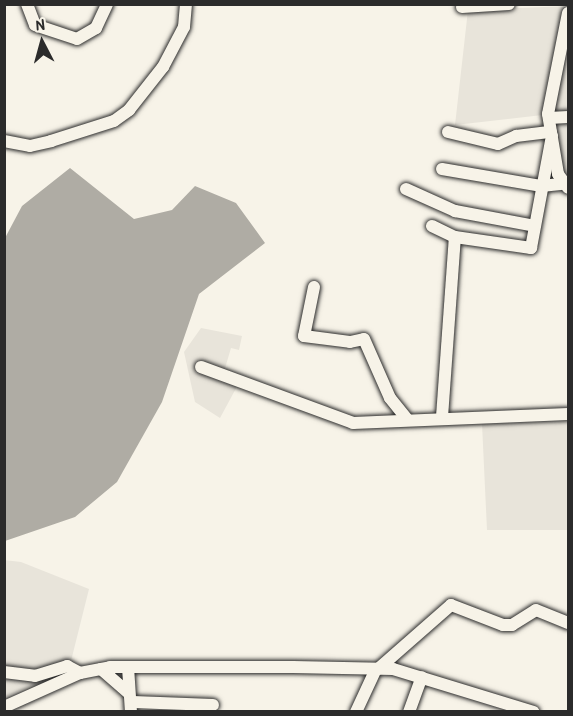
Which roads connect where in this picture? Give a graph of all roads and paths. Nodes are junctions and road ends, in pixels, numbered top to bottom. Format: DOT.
graph roads {
  1 [pos="27,4"];
  2 [pos="107,4"];
  3 [pos="186,4"];
  4 [pos="509,4"];
  5 [pos="462,7"];
  6 [pos="568,13"];
  7 [pos="568,117"];
  8 [pos="549,118"];
  9 [pos="448,132"];
  10 [pos="551,134"];
  11 [pos="4,141"];
  12 [pos="442,169"];
  13 [pos="567,185"];
  14 [pos="541,186"];
  15 [pos="406,189"];
  16 [pos="432,225"];
  17 [pos="535,226"];
  18 [pos="454,237"];
  19 [pos="314,287"];
  20 [pos="201,367"];
  21 [pos="568,414"];
  22 [pos="442,417"];
  23 [pos="406,418"];
  24 [pos="568,623"];
  25 [pos="128,667"];
  26 [pos="101,669"];
  27 [pos="377,669"];
  28 [pos="4,672"];
  29 [pos="80,673"];
  30 [pos="422,677"];
  31 [pos="492,699"];
  32 [pos="130,702"];
  33 [pos="213,705"];
  34 [pos="4,707"];
  35 [pos="356,711"];
  36 [pos="409,711"];
  37 [pos="487,711"];
  38 [pos="534,711"];
  1 -- 2 [label="street"];
  3 -- 11 [label="street"];
  4 -- 5 [label="street"];
  6 -- 8 [label="street"];
  7 -- 8 [label="street"];
  8 -- 10 [label="street"];
  9 -- 10 [label="street"];
  10 -- 13 [label="street"];
  10 -- 14 [label="street"];
  12 -- 14 [label="street"];
  13 -- 14 [label="street"];
  14 -- 17 [label="street"];
  15 -- 17 [label="street"];
  16 -- 18 [label="street"];
  17 -- 18 [label="street"];
  18 -- 22 [label="street"];
  19 -- 23 [label="street"];
  20 -- 23 [label="street"];
  21 -- 22 [label="street"];
  22 -- 23 [label="street"];
  24 -- 27 [label="street"];
  25 -- 26 [label="street"];
  25 -- 27 [label="street"];
  25 -- 32 [label="street"];
  26 -- 29 [label="street"];
  26 -- 32 [label="street"];
  27 -- 30 [label="street"];
  27 -- 35 [label="street"];
  28 -- 29 [label="street"];
  29 -- 34 [label="street"];
  30 -- 31 [label="street"];
  30 -- 36 [label="street"];
  31 -- 37 [label="street"];
  31 -- 38 [label="street"];
  32 -- 33 [label="street"];
}
